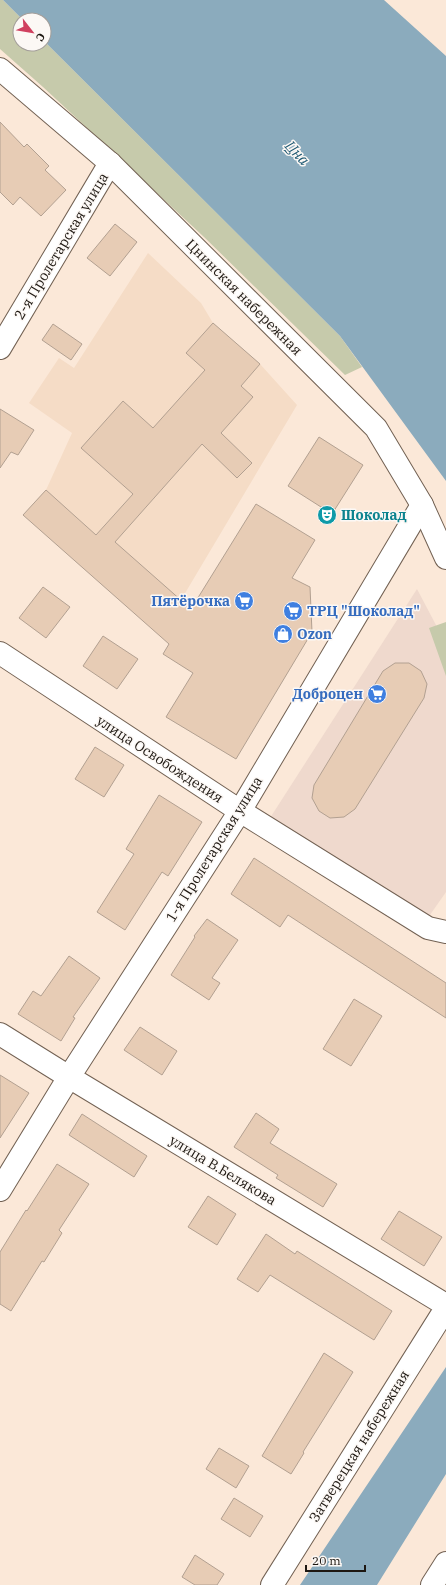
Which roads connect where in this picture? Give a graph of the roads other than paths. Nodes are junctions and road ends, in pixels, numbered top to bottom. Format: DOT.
graph roads {
  1 [pos="0,68"];
  2 [pos="110,163"];
  3 [pos="0,348"];
  4 [pos="422,505"];
  5 [pos="446,558"];
  6 [pos="0,653"];
  7 [pos="240,811"];
  8 [pos="446,932"];
  9 [pos="0,1034"];
  10 [pos="69,1077"];
  11 [pos="0,1190"];
  12 [pos="446,1306"];
  13 [pos="446,1563"];
  14 [pos="272,1585"];
  15 [pos="432,1585"];
  1 -- 2 [label="street, Цнинская набережная"];
  2 -- 3 [label="street, 2-я Пролетарская улица"];
  2 -- 4 [label="street, Цнинская набережная"];
  4 -- 5 [label="street, Цнинская набережная"];
  4 -- 7 [label="street, 1-я Пролетарская улица"];
  6 -- 7 [label="street, улица Освобождения"];
  7 -- 8 [label="street, улица Освобождения"];
  7 -- 10 [label="street, 1-я Пролетарская улица"];
  9 -- 10 [label="street, улица В.Белякова"];
  10 -- 11 [label="street, 1-я Пролетарская улица"];
  10 -- 12 [label="street, улица В.Белякова"];
  12 -- 14 [label="street, Затверецкая набережная"];
  13 -- 15 [label="street"];
}
